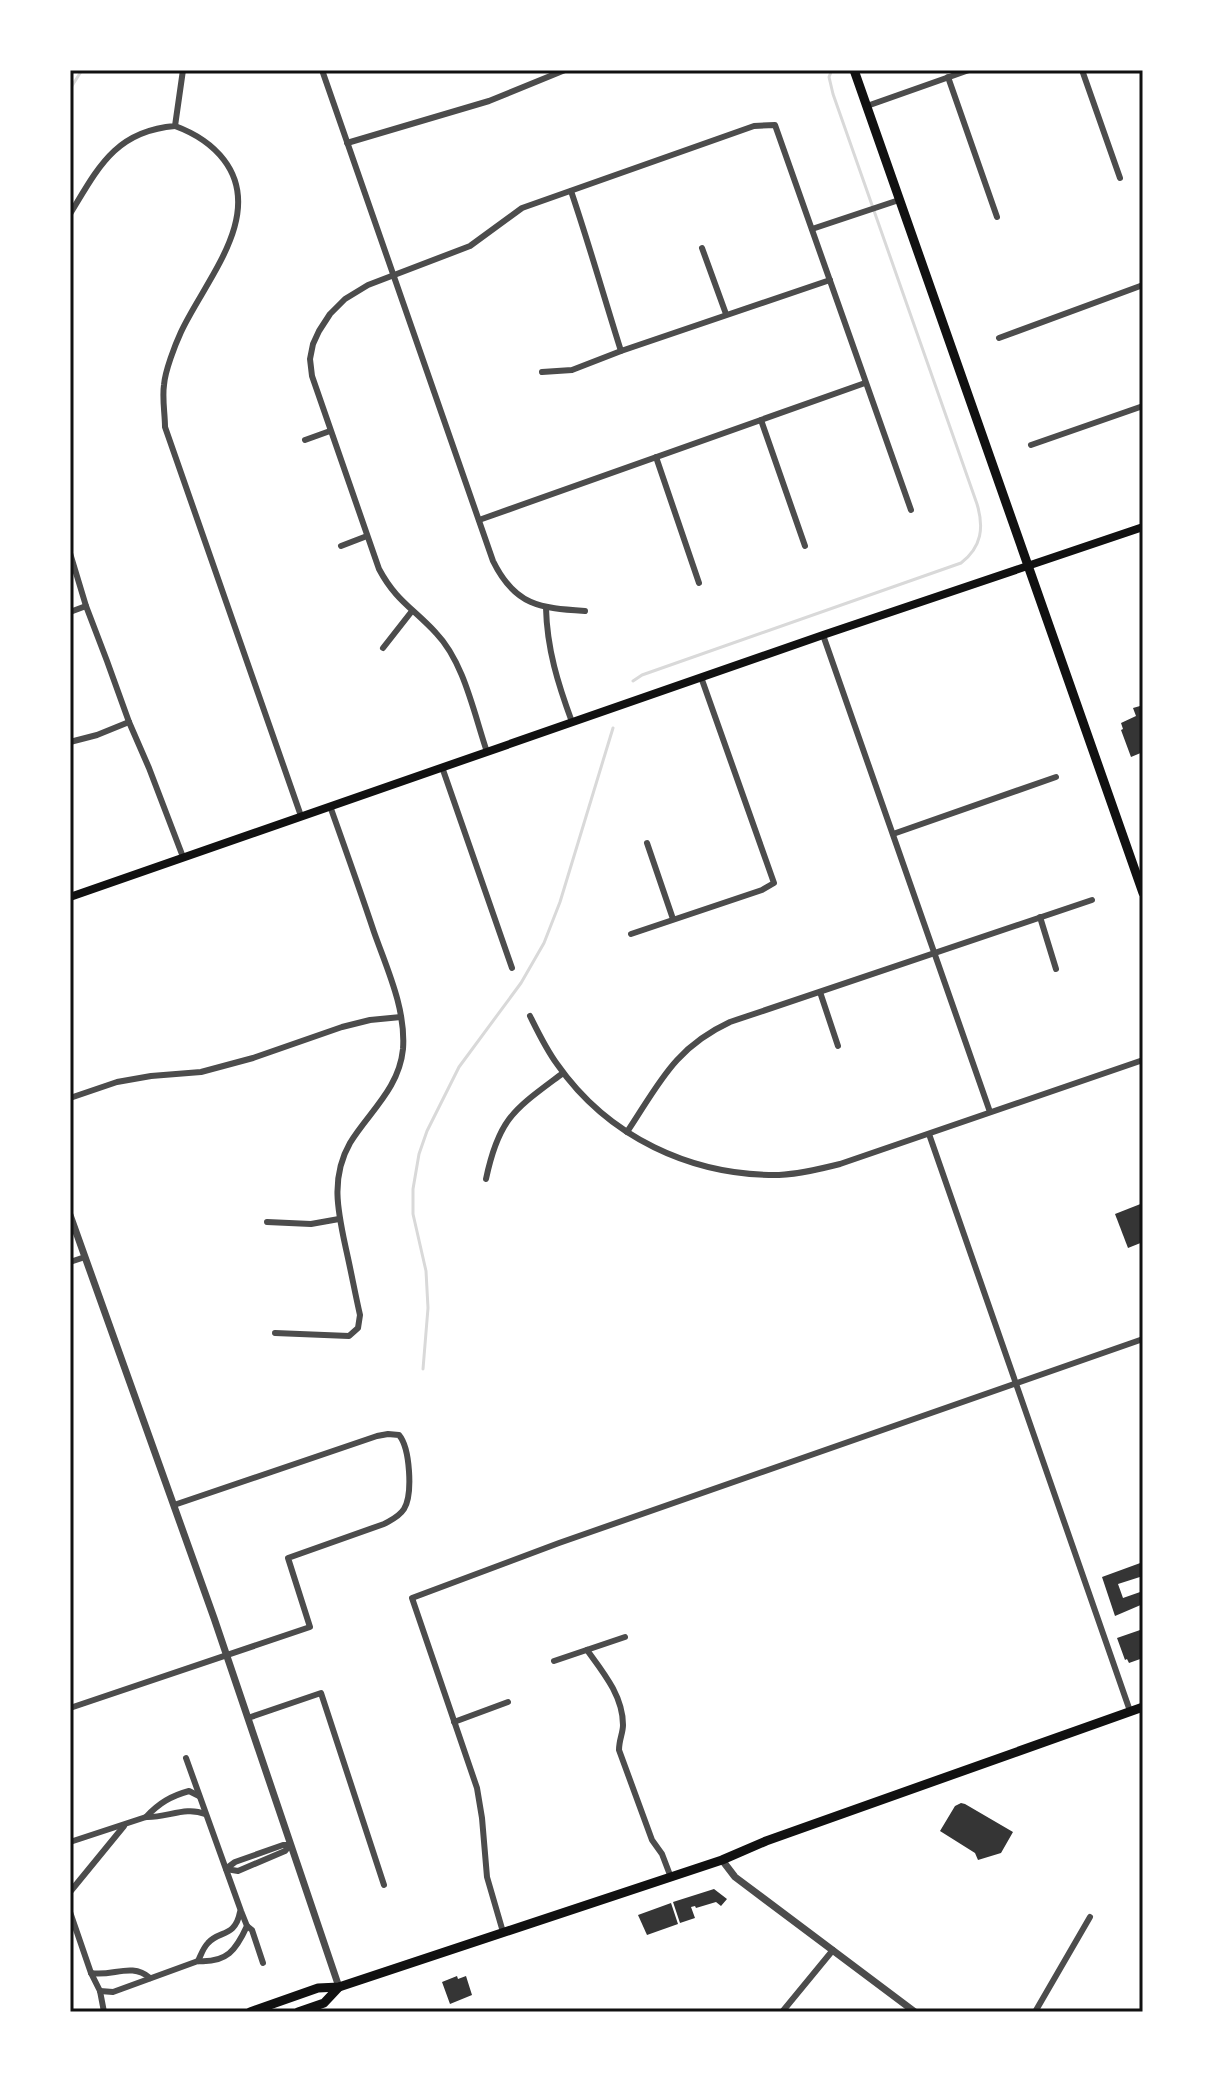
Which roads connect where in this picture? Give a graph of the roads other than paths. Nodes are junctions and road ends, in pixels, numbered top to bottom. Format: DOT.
graph roads {
  1 [pos="183,70"];
  2 [pos="322,70"];
  3 [pos="565,70"];
  4 [pos="854,70"];
  5 [pos="969,70"];
  6 [pos="1082,70"];
  7 [pos="948,77"];
  8 [pos="867,106"];
  9 [pos="175,126"];
  10 [pos="347,143"];
  11 [pos="1120,178"];
  12 [pos="571,191"];
  13 [pos="899,200"];
  14 [pos="70,214"];
  15 [pos="997,217"];
  16 [pos="812,229"];
  17 [pos="702,248"];
  18 [pos="393,275"];
  19 [pos="830,280"];
  20 [pos="1143,285"];
  21 [pos="726,314"];
  22 [pos="999,338"];
  23 [pos="621,351"];
  24 [pos="542,372"];
  25 [pos="865,383"];
  26 [pos="1143,406"];
  27 [pos="761,420"];
  28 [pos="330,431"];
  29 [pos="305,440"];
  30 [pos="1031,445"];
  31 [pos="656,457"];
  32 [pos="911,510"];
  33 [pos="479,520"];
  34 [pos="1143,527"];
  35 [pos="367,536"];
  36 [pos="341,546"];
  37 [pos="805,546"];
  38 [pos="70,553"];
  39 [pos="1028,566"];
  40 [pos="699,583"];
  41 [pos="86,606"];
  42 [pos="546,608"];
  43 [pos="412,611"];
  44 [pos="585,611"];
  45 [pos="70,612"];
  46 [pos="823,635"];
  47 [pos="383,648"];
  48 [pos="701,677"];
  49 [pos="129,722"];
  50 [pos="572,722"];
  51 [pos="70,742"];
  52 [pos="487,752"];
  53 [pos="442,767"];
  54 [pos="1056,777"];
  55 [pos="330,806"];
  56 [pos="301,816"];
  57 [pos="893,834"];
  58 [pos="647,843"];
  59 [pos="183,857"];
  60 [pos="1143,891"];
  61 [pos="70,897"];
  62 [pos="1092,900"];
  63 [pos="1040,917"];
  64 [pos="673,919"];
  65 [pos="631,934"];
  66 [pos="934,953"];
  67 [pos="512,968"];
  68 [pos="1056,969"];
  69 [pos="820,992"];
  70 [pos="530,1016"];
  71 [pos="401,1017"];
  72 [pos="838,1046"];
  73 [pos="1143,1060"];
  74 [pos="563,1073"];
  75 [pos="70,1098"];
  76 [pos="990,1112"];
  77 [pos="627,1132"];
  78 [pos="929,1134"];
  79 [pos="486,1179"];
  80 [pos="70,1215"];
  81 [pos="339,1219"];
  82 [pos="267,1222"];
  83 [pos="85,1257"];
  84 [pos="70,1262"];
  85 [pos="275,1333"];
  86 [pos="1143,1339"];
  87 [pos="1018,1384"];
  88 [pos="174,1505"];
  89 [pos="625,1637"];
  90 [pos="587,1650"];
  91 [pos="226,1655"];
  92 [pos="554,1661"];
  93 [pos="508,1702"];
  94 [pos="1143,1707"];
  95 [pos="70,1708"];
  96 [pos="1130,1711"];
  97 [pos="248,1718"];
  98 [pos="454,1722"];
  99 [pos="186,1758"];
  100 [pos="199,1796"];
  101 [pos="206,1815"];
  102 [pos="146,1817"];
  103 [pos="127,1824"];
  104 [pos="70,1842"];
  105 [pos="290,1845"];
  106 [pos="722,1860"];
  107 [pos="226,1869"];
  108 [pos="670,1875"];
  109 [pos="384,1885"];
  110 [pos="70,1892"];
  111 [pos="241,1911"];
  112 [pos="70,1912"];
  113 [pos="1090,1917"];
  114 [pos="247,1926"];
  115 [pos="503,1932"];
  116 [pos="240,1943"];
  117 [pos="258,1948"];
  118 [pos="833,1950"];
  119 [pos="198,1961"];
  120 [pos="263,1963"];
  121 [pos="91,1973"];
  122 [pos="150,1978"];
  123 [pos="339,1987"];
  124 [pos="100,1991"];
  125 [pos="104,2012"];
  126 [pos="250,2012"];
  127 [pos="298,2012"];
  128 [pos="782,2012"];
  129 [pos="915,2012"];
  130 [pos="1035,2012"];
  1 -- 9 [label="street"];
  2 -- 10 [label="street"];
  3 -- 10 [label="street"];
  4 -- 8 [label="main road"];
  5 -- 7 [label="street"];
  6 -- 11 [label="street"];
  7 -- 8 [label="street"];
  7 -- 15 [label="street"];
  8 -- 13 [label="main road"];
  9 -- 14 [label="street"];
  9 -- 56 [label="street"];
  10 -- 18 [label="street"];
  12 -- 16 [label="street"];
  12 -- 18 [label="street"];
  12 -- 23 [label="street"];
  13 -- 16 [label="street"];
  13 -- 39 [label="main road"];
  16 -- 19 [label="street"];
  17 -- 21 [label="street"];
  18 -- 28 [label="street"];
  18 -- 33 [label="street"];
  19 -- 21 [label="street"];
  19 -- 25 [label="street"];
  20 -- 22 [label="street"];
  21 -- 23 [label="street"];
  23 -- 24 [label="street"];
  25 -- 27 [label="street"];
  25 -- 32 [label="street"];
  26 -- 30 [label="street"];
  27 -- 31 [label="street"];
  27 -- 37 [label="street"];
  28 -- 29 [label="street"];
  28 -- 35 [label="street"];
  31 -- 33 [label="street"];
  31 -- 40 [label="street"];
  33 -- 42 [label="street"];
  34 -- 39 [label="main road"];
  35 -- 36 [label="street"];
  35 -- 43 [label="street"];
  38 -- 41 [label="street"];
  39 -- 46 [label="main road"];
  39 -- 60 [label="main road"];
  41 -- 45 [label="street"];
  41 -- 49 [label="street"];
  42 -- 44 [label="street"];
  42 -- 50 [label="street"];
  43 -- 47 [label="street"];
  43 -- 52 [label="street"];
  46 -- 48 [label="main road"];
  46 -- 57 [label="street"];
  48 -- 50 [label="main road"];
  48 -- 64 [label="street"];
  49 -- 51 [label="street"];
  49 -- 59 [label="street"];
  50 -- 52 [label="main road"];
  52 -- 53 [label="main road"];
  53 -- 55 [label="main road"];
  53 -- 67 [label="street"];
  54 -- 57 [label="street"];
  55 -- 56 [label="main road"];
  55 -- 71 [label="street"];
  56 -- 59 [label="main road"];
  57 -- 66 [label="street"];
  58 -- 64 [label="street"];
  59 -- 61 [label="main road"];
  62 -- 63 [label="street"];
  63 -- 66 [label="street"];
  63 -- 68 [label="street"];
  64 -- 65 [label="street"];
  66 -- 69 [label="street"];
  66 -- 76 [label="street"];
  69 -- 72 [label="street"];
  69 -- 77 [label="street"];
  70 -- 74 [label="street"];
  71 -- 75 [label="street"];
  71 -- 81 [label="street"];
  73 -- 76 [label="street"];
  74 -- 77 [label="street"];
  74 -- 79 [label="street"];
  76 -- 78 [label="street"];
  77 -- 78 [label="street"];
  78 -- 87 [label="street"];
  80 -- 83 [label="street"];
  81 -- 82 [label="street"];
  81 -- 85 [label="street"];
  83 -- 84 [label="street"];
  83 -- 88 [label="street"];
  86 -- 87 [label="street"];
  87 -- 96 [label="street"];
  87 -- 98 [label="street"];
  88 -- 91 [label="street"];
  88 -- 91 [label="street"];
  89 -- 90 [label="street"];
  90 -- 92 [label="street"];
  90 -- 108 [label="street"];
  91 -- 95 [label="street"];
  91 -- 97 [label="street"];
  93 -- 98 [label="street"];
  94 -- 96 [label="main road"];
  96 -- 106 [label="main road"];
  97 -- 105 [label="street"];
  97 -- 109 [label="street"];
  98 -- 115 [label="street"];
  99 -- 100 [label="street"];
  100 -- 101 [label="street"];
  100 -- 102 [label="street"];
  101 -- 102 [label="street"];
  101 -- 107 [label="street"];
  102 -- 103 [label="street"];
  103 -- 104 [label="street"];
  103 -- 110 [label="street"];
  105 -- 107 [label="street"];
  105 -- 123 [label="street"];
  106 -- 108 [label="main road"];
  106 -- 118 [label="street"];
  107 -- 111 [label="street"];
  108 -- 115 [label="main road"];
  111 -- 114 [label="street"];
  111 -- 119 [label="street"];
  112 -- 121 [label="street"];
  113 -- 130 [label="street"];
  114 -- 116 [label="street"];
  114 -- 117 [label="street"];
  115 -- 123 [label="main road"];
  116 -- 117 [label="street"];
  116 -- 119 [label="street"];
  117 -- 120 [label="street"];
  118 -- 128 [label="street"];
  118 -- 129 [label="street"];
  119 -- 122 [label="street"];
  121 -- 122 [label="street"];
  121 -- 124 [label="street"];
  122 -- 124 [label="street"];
  123 -- 126 [label="main road"];
  123 -- 127 [label="main road"];
  124 -- 125 [label="street"];
}
